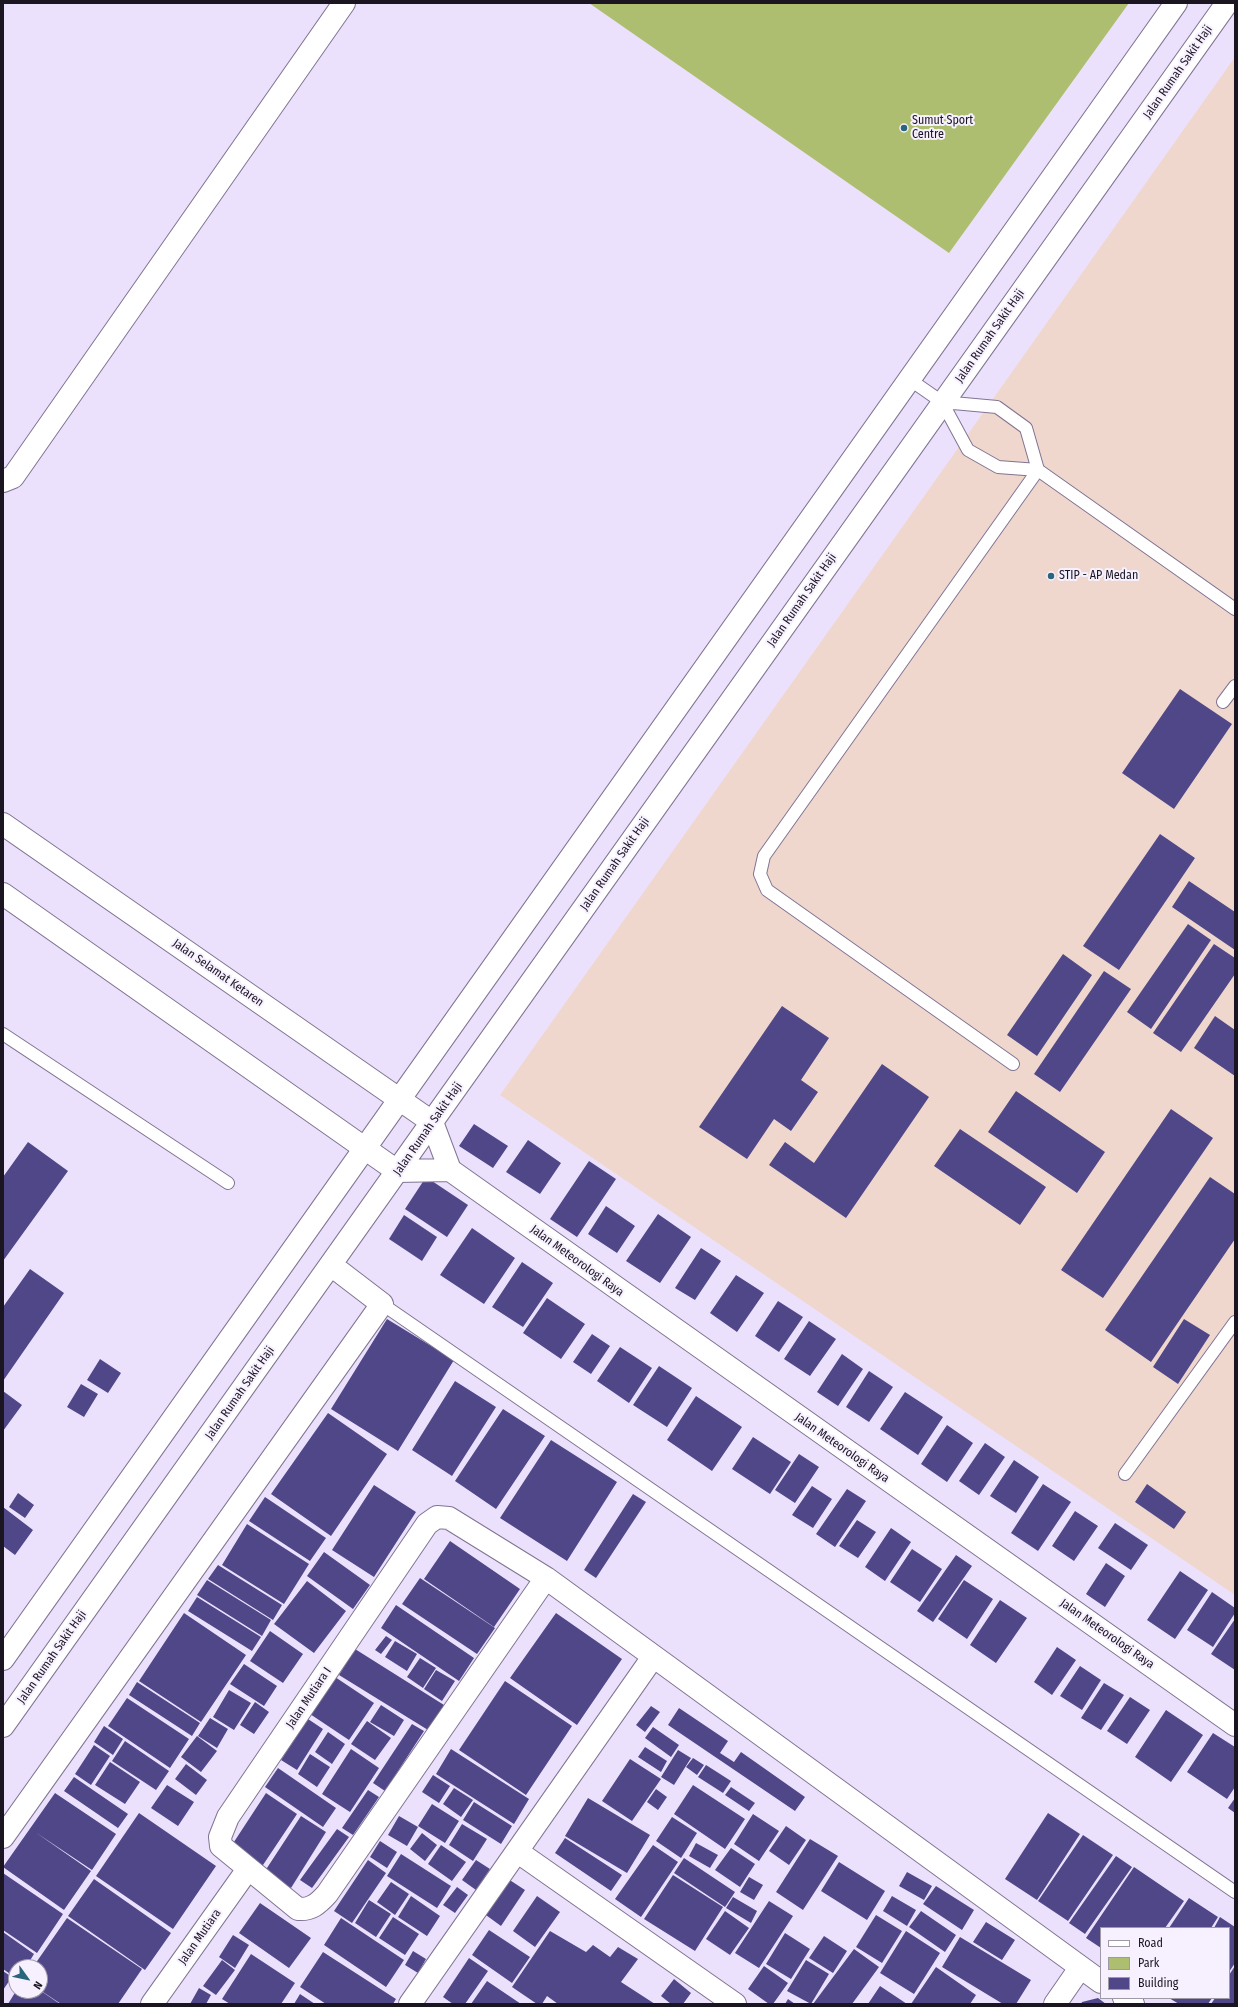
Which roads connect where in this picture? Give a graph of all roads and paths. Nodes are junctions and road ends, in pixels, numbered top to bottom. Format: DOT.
graph roads {
  1 [pos="344,3"];
  2 [pos="1176,3"];
  3 [pos="1227,3"];
  4 [pos="909,379"];
  5 [pos="942,402"];
  6 [pos="1038,470"];
  7 [pos="3,481"];
  8 [pos="1235,609"];
  9 [pos="1235,686"];
  10 [pos="1223,702"];
  11 [pos="3,824"];
  12 [pos="3,894"];
  13 [pos="3,1034"];
  14 [pos="1013,1064"];
  15 [pos="399,1099"];
  16 [pos="432,1122"];
  17 [pos="365,1148"];
  18 [pos="450,1170"];
  19 [pos="398,1171"];
  20 [pos="228,1183"];
  21 [pos="330,1265"];
  22 [pos="382,1304"];
  23 [pos="1235,1322"];
  24 [pos="1125,1474"];
  25 [pos="546,1578"];
  26 [pos="653,1657"];
  27 [pos="3,1659"];
  28 [pos="1235,1725"];
  29 [pos="3,1726"];
  30 [pos="3,1837"];
  31 [pos="518,1852"];
  32 [pos="248,1869"];
  33 [pos="1235,1892"];
  34 [pos="1080,1968"];
  35 [pos="1100,1981"];
  36 [pos="152,2004"];
  37 [pos="410,2004"];
  38 [pos="735,2004"];
  39 [pos="1055,2004"];
  1 -- 7 [label="street"];
  2 -- 4 [label="street"];
  3 -- 5 [label="street, Jalan Rumah Sakit Haji"];
  4 -- 5 [label="lane"];
  4 -- 15 [label="street"];
  5 -- 6 [label="lane"];
  5 -- 6 [label="lane"];
  5 -- 16 [label="street, Jalan Rumah Sakit Haji"];
  6 -- 8 [label="lane"];
  6 -- 14 [label="lane"];
  9 -- 10 [label="lane"];
  11 -- 15 [label="street, Jalan Selamat Ketaren"];
  12 -- 17 [label="street"];
  13 -- 20 [label="lane"];
  15 -- 16 [label="street, Jalan Selamat Ketaren"];
  15 -- 17 [label="street"];
  16 -- 18 [label="street"];
  16 -- 19 [label="street, Jalan Rumah Sakit Haji"];
  17 -- 19 [label="street"];
  17 -- 27 [label="street"];
  18 -- 19 [label="street"];
  18 -- 28 [label="street, Jalan Meteorologi Raya"];
  19 -- 21 [label="street, Jalan Rumah Sakit Haji"];
  21 -- 22 [label="street"];
  21 -- 29 [label="street, Jalan Rumah Sakit Haji"];
  22 -- 30 [label="street"];
  22 -- 33 [label="lane"];
  23 -- 24 [label="lane"];
  25 -- 26 [label="street"];
  25 -- 32 [label="street"];
  25 -- 32 [label="street, Jalan Mutiara I"];
  26 -- 31 [label="street"];
  26 -- 34 [label="street"];
  31 -- 37 [label="street"];
  31 -- 38 [label="street"];
  32 -- 36 [label="street, Jalan Mutiara"];
  34 -- 35 [label="street"];
  34 -- 39 [label="street"];
}
